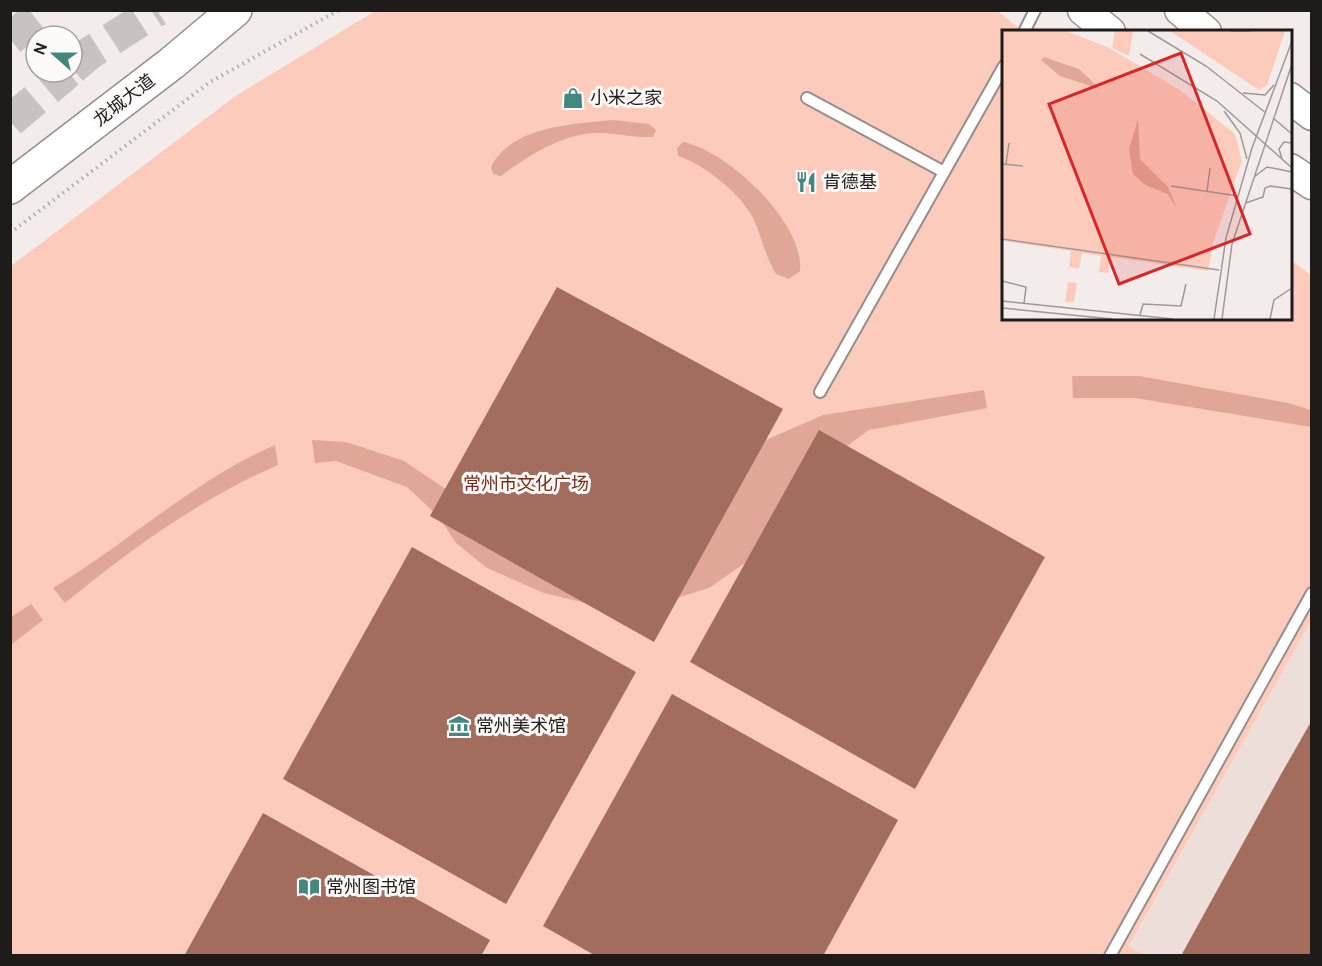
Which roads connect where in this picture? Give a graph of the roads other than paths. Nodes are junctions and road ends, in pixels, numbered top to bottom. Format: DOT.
graph roads {
  1 [pos="235,10"];
  2 [pos="1035,10"];
  3 [pos="1083,10"];
  4 [pos="1179,10"];
  5 [pos="1025,30"];
  6 [pos="1108,30"];
  7 [pos="1204,30"];
  8 [pos="1002,70"];
  9 [pos="807,98"];
  10 [pos="1292,100"];
  11 [pos="1311,115"];
  12 [pos="1292,170"];
  13 [pos="944,172"];
  14 [pos="1311,184"];
  15 [pos="10,187"];
  16 [pos="820,392"];
  17 [pos="1311,593"];
  18 [pos="1110,956"];
  1 -- 15 [label="main road, 龙城大道"];
  2 -- 5 [label="lane"];
  3 -- 6 [label="main road"];
  4 -- 7 [label="main road"];
  8 -- 13 [label="lane"];
  9 -- 13 [label="lane"];
  10 -- 11 [label="main road"];
  12 -- 14 [label="main road"];
  13 -- 16 [label="lane"];
  17 -- 18 [label="lane"];
}
